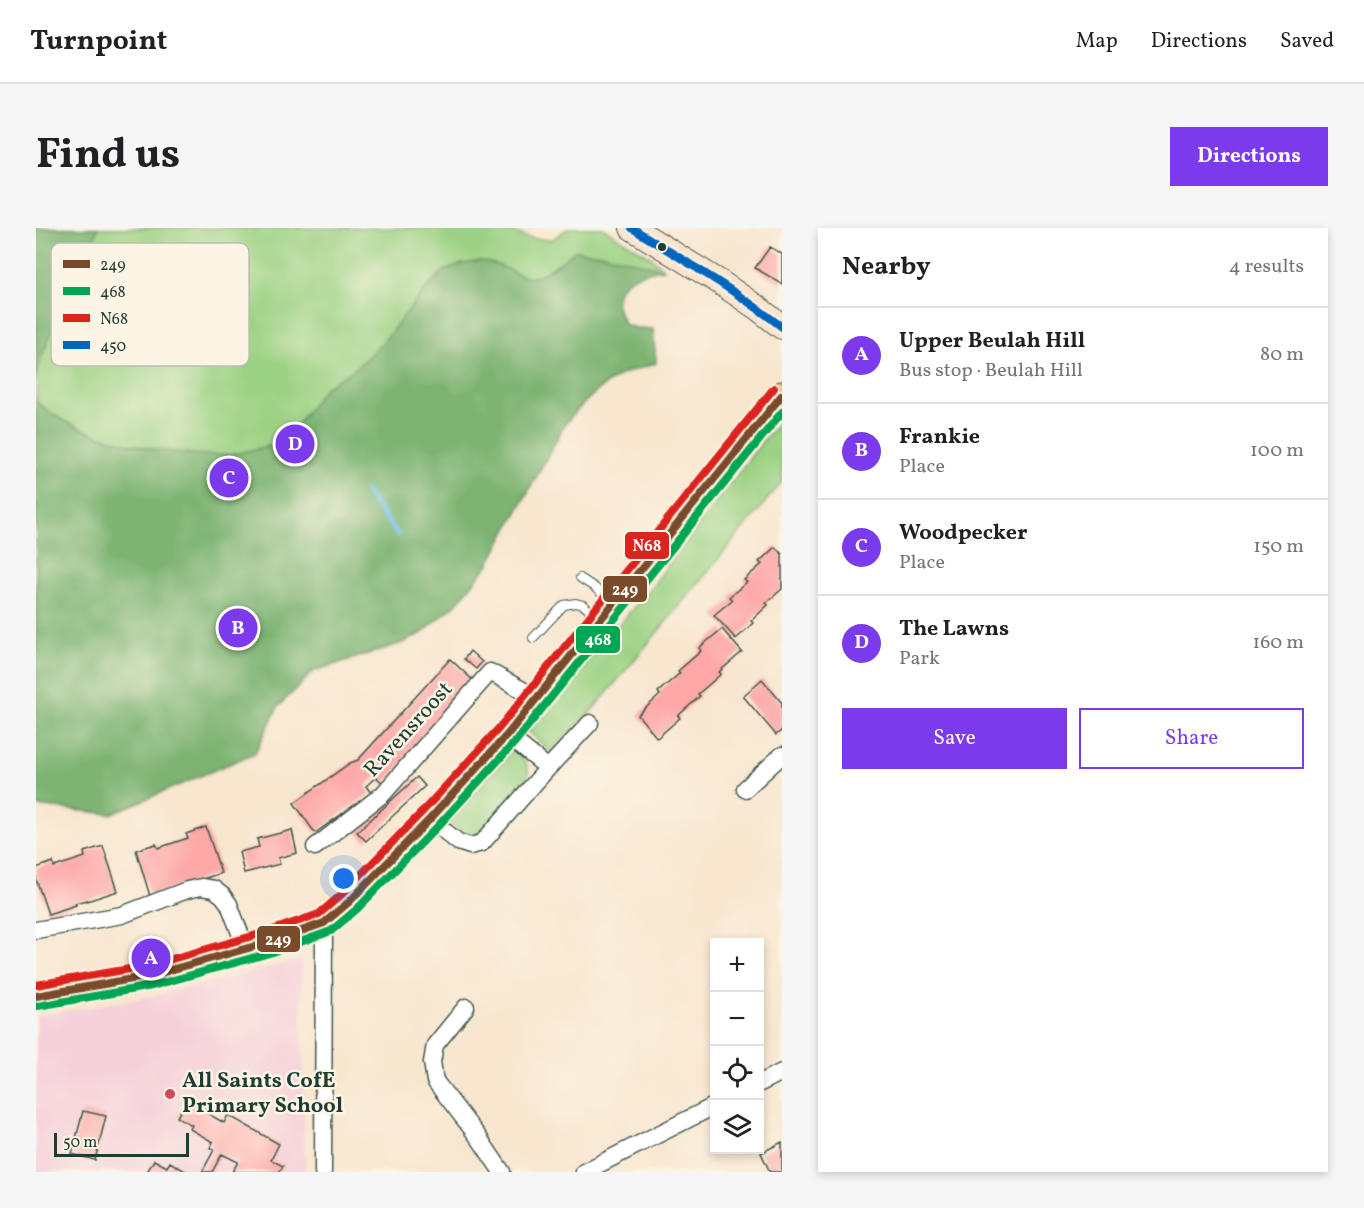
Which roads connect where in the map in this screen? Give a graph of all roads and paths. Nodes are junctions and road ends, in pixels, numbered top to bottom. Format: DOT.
graph roads {
  1 [pos="632,228"];
  2 [pos="782,327"];
  3 [pos="782,395"];
  4 [pos="579,578"];
  5 [pos="607,611"];
  6 [pos="533,638"];
  7 [pos="537,698"];
  8 [pos="590,723"];
  9 [pos="507,735"];
  10 [pos="782,755"];
  11 [pos="548,768"];
  12 [pos="745,789"];
  13 [pos="430,819"];
  14 [pos="315,847"];
  15 [pos="324,923"];
  16 [pos="36,930"];
  17 [pos="246,949"];
  18 [pos="36,996"];
  19 [pos="466,1007"];
  20 [pos="782,1072"];
  21 [pos="764,1081"];
  22 [pos="710,1108"];
  23 [pos="323,1172"];
  24 [pos="502,1172"];
  25 [pos="584,1172"];
  1 -- 2 [label="street"];
  3 -- 5 [label="main road"];
  4 -- 5 [label="lane"];
  5 -- 6 [label="lane"];
  5 -- 7 [label="main road"];
  7 -- 9 [label="main road"];
  7 -- 14 [label="street, Ravensroost"];
  8 -- 11 [label="street"];
  9 -- 11 [label="street"];
  9 -- 13 [label="main road"];
  10 -- 12 [label="street"];
  11 -- 13 [label="street"];
  13 -- 15 [label="main road"];
  15 -- 17 [label="main road"];
  15 -- 23 [label="street"];
  16 -- 17 [label="street"];
  17 -- 18 [label="main road"];
  19 -- 24 [label="street"];
  20 -- 21 [label="street"];
  22 -- 25 [label="street"];
}
